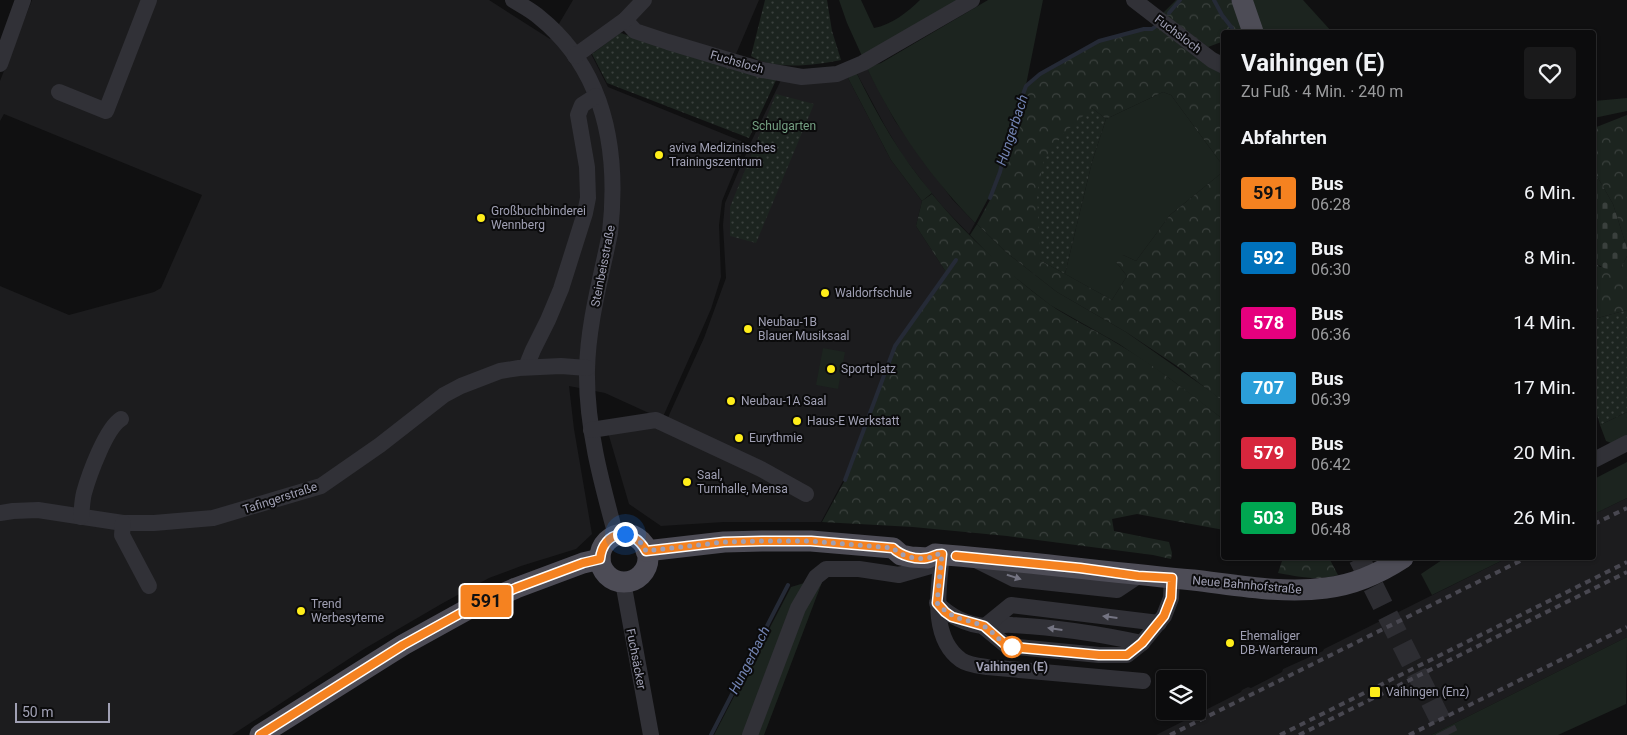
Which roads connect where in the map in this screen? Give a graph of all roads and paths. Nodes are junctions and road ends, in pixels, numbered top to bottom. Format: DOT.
graph roads {
  1 [pos="24,0"];
  2 [pos="150,0"];
  3 [pos="513,0"];
  4 [pos="644,0"];
  5 [pos="972,0"];
  6 [pos="1134,0"];
  7 [pos="1242,0"];
  8 [pos="625,20"];
  9 [pos="1252,30"];
  10 [pos="575,56"];
  11 [pos="0,64"];
  12 [pos="1221,64"];
  13 [pos="59,92"];
  14 [pos="596,96"];
  15 [pos="526,367"];
  16 [pos="587,368"];
  17 [pos="121,419"];
  18 [pos="592,430"];
  19 [pos="1627,443"];
  20 [pos="1596,459"];
  21 [pos="806,494"];
  22 [pos="0,513"];
  23 [pos="81,517"];
  24 [pos="123,523"];
  25 [pos="616,536"];
  26 [pos="646,551"];
  27 [pos="940,557"];
  28 [pos="600,559"];
  29 [pos="1399,560"];
  30 [pos="1172,578"];
  31 [pos="623,582"];
  32 [pos="149,586"];
  33 [pos="937,603"];
  34 [pos="1158,623"];
  35 [pos="984,626"];
  36 [pos="1142,643"];
  37 [pos="1144,681"];
  38 [pos="260,735"];
  39 [pos="651,735"];
  40 [pos="750,735"];
  1 -- 11 [label="street"];
  2 -- 13 [label="street"];
  3 -- 10 [label="street, Steinbeisstraße"];
  4 -- 8 [label="street"];
  5 -- 8 [label="street, Fuchsloch"];
  6 -- 12 [label="street, Fuchsloch"];
  7 -- 9 [label="main road"];
  8 -- 10 [label="street"];
  10 -- 14 [label="street, Steinbeisstraße"];
  14 -- 15 [label="street"];
  14 -- 16 [label="street, Steinbeisstraße"];
  15 -- 16 [label="street, Tafingerstraße"];
  15 -- 24 [label="street, Tafingerstraße"];
  16 -- 18 [label="street, Steinbeisstraße"];
  17 -- 23 [label="street"];
  18 -- 21 [label="street"];
  18 -- 25 [label="street, Steinbeisstraße"];
  19 -- 20 [label="street"];
  22 -- 23 [label="street, Tafingerstraße"];
  23 -- 24 [label="street, Tafingerstraße"];
  24 -- 32 [label="street"];
  25 -- 26 [label="main road"];
  25 -- 28 [label="main road"];
  26 -- 27 [label="main road, Neue Bahnhofstraße"];
  26 -- 31 [label="main road"];
  27 -- 30 [label="main road, Neue Bahnhofstraße"];
  27 -- 33 [label="street"];
  27 -- 40 [label="street"];
  28 -- 31 [label="main road"];
  28 -- 38 [label="main road"];
  29 -- 30 [label="main road, Neue Bahnhofstraße"];
  30 -- 34 [label="street"];
  31 -- 39 [label="street, Fuchsäcker"];
  33 -- 35 [label="street"];
  33 -- 37 [label="street"];
  34 -- 35 [label="street, one-way"];
  34 -- 36 [label="street"];
  36 -- 35 [label="street, one-way"];
  35 -- 36 [label="street"];
}
